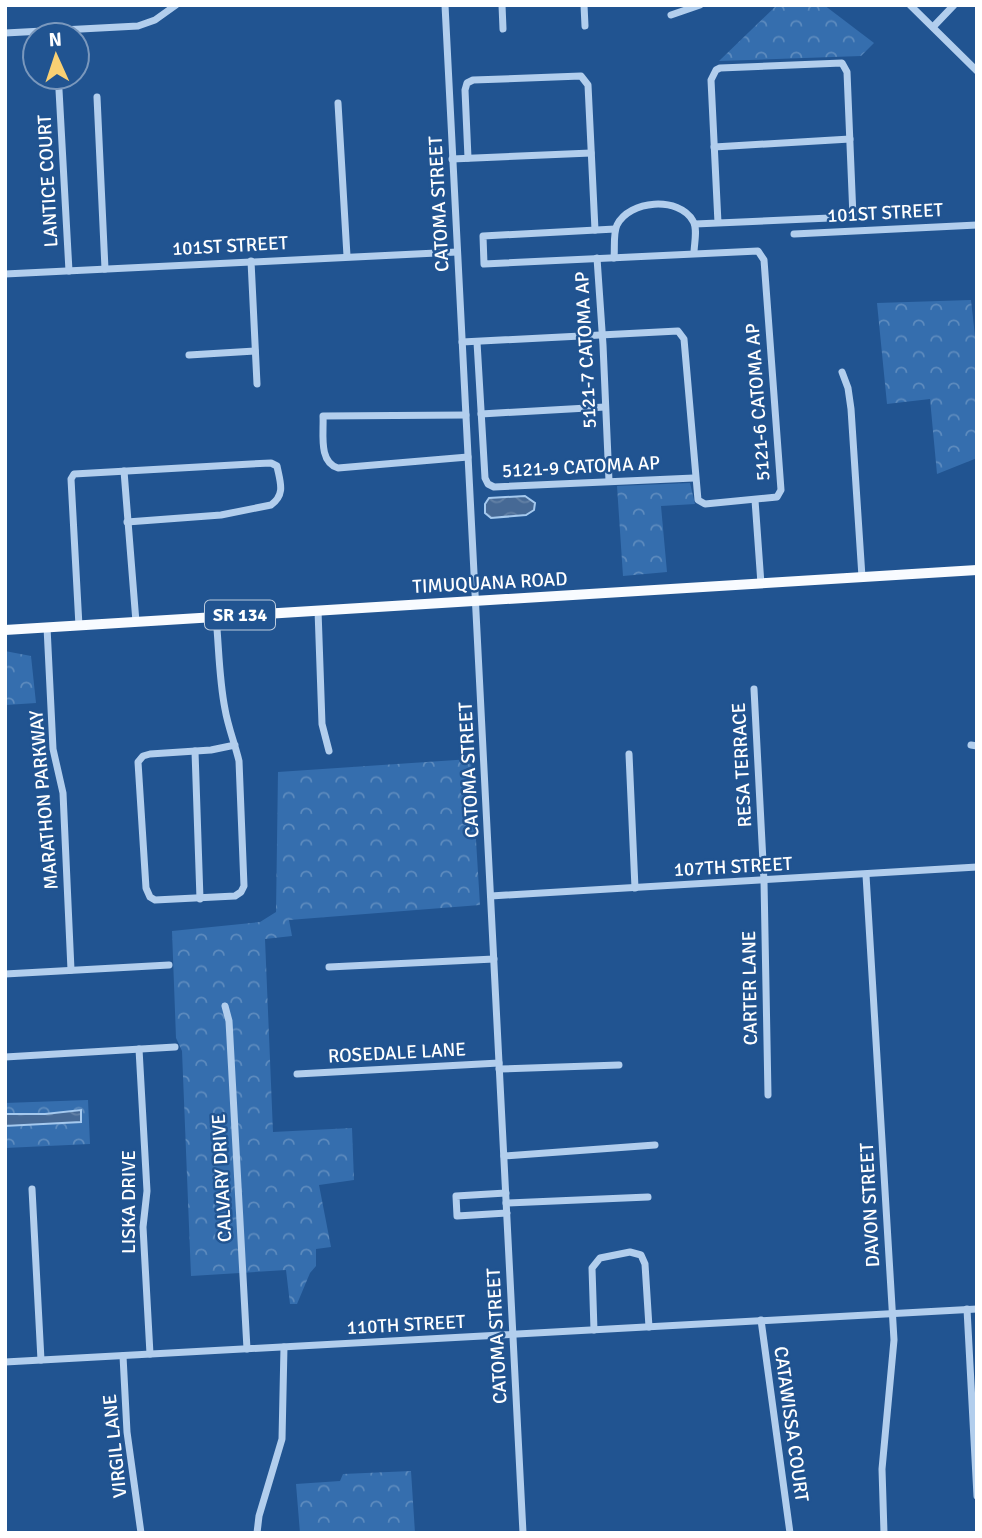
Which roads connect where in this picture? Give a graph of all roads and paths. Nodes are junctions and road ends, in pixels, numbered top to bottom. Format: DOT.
graph roads {
  1 [pos="176,5"];
  2 [pos="445,5"];
  3 [pos="502,5"];
  4 [pos="584,5"];
  5 [pos="700,5"];
  6 [pos="911,5"];
  7 [pos="954,5"];
  8 [pos="671,15"];
  9 [pos="585,26"];
  10 [pos="933,27"];
  11 [pos="503,29"];
  12 [pos="5,33"];
  13 [pos="977,71"];
  14 [pos="59,91"];
  15 [pos="97,97"];
  16 [pos="338,103"];
  17 [pos="850,139"];
  18 [pos="714,147"];
  19 [pos="592,153"];
  20 [pos="468,158"];
  21 [pos="452,159"];
  22 [pos="718,223"];
  23 [pos="695,224"];
  24 [pos="977,225"];
  25 [pos="615,229"];
  26 [pos="595,230"];
  27 [pos="794,234"];
  28 [pos="457,252"];
  29 [pos="694,253"];
  30 [pos="346,256"];
  31 [pos="597,258"];
  32 [pos="614,258"];
  33 [pos="251,261"];
  34 [pos="105,269"];
  35 [pos="69,271"];
  36 [pos="5,274"];
  37 [pos="602,335"];
  38 [pos="477,341"];
  39 [pos="462,342"];
  40 [pos="255,351"];
  41 [pos="189,355"];
  42 [pos="842,372"];
  43 [pos="257,384"];
  44 [pos="605,407"];
  45 [pos="481,414"];
  46 [pos="466,415"];
  47 [pos="468,457"];
  48 [pos="124,471"];
  49 [pos="694,478"];
  50 [pos="609,481"];
  51 [pos="755,500"];
  52 [pos="127,522"];
  53 [pos="977,570"];
  54 [pos="862,577"];
  55 [pos="761,584"];
  56 [pos="475,601"];
  57 [pos="318,610"];
  58 [pos="216,617"];
  59 [pos="136,622"];
  60 [pos="79,625"];
  61 [pos="47,627"];
  62 [pos="5,630"];
  63 [pos="754,689"];
  64 [pos="235,745"];
  65 [pos="195,751"];
  66 [pos="328,751"];
  67 [pos="629,754"];
  68 [pos="977,867"];
  69 [pos="866,875"];
  70 [pos="764,881"];
  71 [pos="635,888"];
  72 [pos="491,896"];
  73 [pos="200,899"];
  74 [pos="494,959"];
  75 [pos="169,965"];
  76 [pos="329,967"];
  77 [pos="71,970"];
  78 [pos="5,974"];
  79 [pos="225,1006"];
  80 [pos="175,1047"];
  81 [pos="139,1049"];
  82 [pos="5,1057"];
  83 [pos="619,1065"];
  84 [pos="499,1066"];
  85 [pos="297,1074"];
  86 [pos="768,1095"];
  87 [pos="655,1145"];
  88 [pos="503,1156"];
  89 [pos="32,1189"];
  90 [pos="506,1193"];
  91 [pos="649,1197"];
  92 [pos="506,1203"];
  93 [pos="507,1213"];
  94 [pos="967,1309"];
  95 [pos="977,1309"];
  96 [pos="892,1314"];
  97 [pos="761,1320"];
  98 [pos="649,1327"];
  99 [pos="594,1330"];
  100 [pos="513,1334"];
  101 [pos="284,1347"];
  102 [pos="247,1349"];
  103 [pos="150,1354"];
  104 [pos="123,1356"];
  105 [pos="41,1360"];
  106 [pos="5,1362"];
  107 [pos="977,1496"];
  108 [pos="141,1533"];
  109 [pos="257,1533"];
  110 [pos="523,1533"];
  111 [pos="790,1533"];
  112 [pos="884,1533"];
  1 -- 12 [label="street"];
  2 -- 21 [label="street, CATOMA STREET"];
  3 -- 11 [label="street"];
  4 -- 9 [label="street"];
  5 -- 8 [label="street"];
  6 -- 10 [label="street"];
  7 -- 10 [label="street"];
  10 -- 13 [label="street"];
  14 -- 35 [label="street, LANTICE COURT"];
  15 -- 34 [label="street"];
  16 -- 30 [label="street"];
  17 -- 18 [label="street"];
  17 -- 18 [label="street"];
  17 -- 22 [label="street"];
  18 -- 22 [label="street"];
  19 -- 20 [label="street"];
  19 -- 20 [label="street"];
  19 -- 26 [label="street"];
  20 -- 21 [label="street"];
  21 -- 28 [label="street, CATOMA STREET"];
  22 -- 23 [label="street"];
  23 -- 25 [label="street"];
  23 -- 29 [label="street"];
  24 -- 27 [label="street, 101ST STREET"];
  25 -- 26 [label="street"];
  25 -- 32 [label="street"];
  26 -- 31 [label="street, 5121-6 CATOMA AP"];
  28 -- 30 [label="street, 101ST STREET"];
  28 -- 39 [label="street, CATOMA STREET"];
  29 -- 32 [label="street, 5121-6 CATOMA AP"];
  29 -- 51 [label="street, 5121-6 CATOMA AP"];
  30 -- 33 [label="street, 101ST STREET"];
  31 -- 32 [label="street, 5121-6 CATOMA AP"];
  31 -- 37 [label="street, 5121-7 CATOMA AP"];
  33 -- 34 [label="street, 101ST STREET"];
  33 -- 40 [label="street"];
  34 -- 35 [label="street, 101ST STREET"];
  35 -- 36 [label="street, 101ST STREET"];
  37 -- 38 [label="street, 5121-6 CATOMA AP"];
  37 -- 44 [label="street, 5121-7 CATOMA AP"];
  37 -- 49 [label="street, 5121-6 CATOMA AP"];
  38 -- 39 [label="street, 5121-6 CATOMA AP"];
  38 -- 45 [label="street, 5121-9 CATOMA AP"];
  39 -- 46 [label="street, CATOMA STREET"];
  40 -- 41 [label="street"];
  40 -- 43 [label="street"];
  42 -- 54 [label="street"];
  44 -- 45 [label="street"];
  44 -- 50 [label="street, 5121-7 CATOMA AP"];
  45 -- 50 [label="street, 5121-9 CATOMA AP"];
  46 -- 47 [label="street, CATOMA STREET"];
  46 -- 47 [label="street"];
  47 -- 56 [label="street, CATOMA STREET"];
  48 -- 52 [label="street"];
  48 -- 52 [label="street"];
  48 -- 60 [label="street"];
  49 -- 50 [label="street, 5121-9 CATOMA AP"];
  49 -- 51 [label="street, 5121-6 CATOMA AP"];
  51 -- 55 [label="street"];
  52 -- 59 [label="street"];
  53 -- 54 [label="main road, TIMUQUANA ROAD / SR 134"];
  54 -- 55 [label="main road, TIMUQUANA ROAD / SR 134"];
  55 -- 56 [label="main road, TIMUQUANA ROAD / SR 134"];
  56 -- 57 [label="main road, TIMUQUANA ROAD / SR 134"];
  56 -- 72 [label="street, CATOMA STREET"];
  57 -- 58 [label="main road, TIMUQUANA ROAD / SR 134"];
  57 -- 66 [label="street"];
  58 -- 59 [label="main road, TIMUQUANA ROAD / SR 134"];
  58 -- 64 [label="street"];
  59 -- 60 [label="main road, TIMUQUANA ROAD / SR 134"];
  60 -- 61 [label="main road, TIMUQUANA ROAD / SR 134"];
  61 -- 62 [label="main road, TIMUQUANA ROAD / SR 134"];
  61 -- 77 [label="street, MARATHON PARKWAY"];
  63 -- 70 [label="street, RESA TERRACE"];
  64 -- 65 [label="street"];
  64 -- 73 [label="street"];
  65 -- 73 [label="street"];
  65 -- 73 [label="street"];
  67 -- 71 [label="street"];
  68 -- 69 [label="street, 107TH STREET"];
  69 -- 70 [label="street, 107TH STREET"];
  69 -- 96 [label="street, DAVON STREET"];
  70 -- 71 [label="street, 107TH STREET"];
  70 -- 86 [label="street, CARTER LANE"];
  71 -- 72 [label="street, 107TH STREET"];
  72 -- 74 [label="street, CATOMA STREET"];
  74 -- 76 [label="street"];
  74 -- 84 [label="street, CATOMA STREET"];
  75 -- 77 [label="street"];
  77 -- 78 [label="street"];
  79 -- 102 [label="street, CALVARY DRIVE"];
  80 -- 81 [label="street"];
  81 -- 82 [label="street"];
  81 -- 103 [label="street, LISKA DRIVE"];
  83 -- 84 [label="street, ROSEDALE LANE"];
  84 -- 85 [label="street, ROSEDALE LANE"];
  84 -- 88 [label="street, CATOMA STREET"];
  87 -- 88 [label="street"];
  88 -- 90 [label="street, CATOMA STREET"];
  89 -- 105 [label="street"];
  90 -- 92 [label="street, CATOMA STREET"];
  90 -- 93 [label="street"];
  91 -- 92 [label="street"];
  92 -- 93 [label="street, CATOMA STREET"];
  93 -- 100 [label="street, CATOMA STREET"];
  94 -- 95 [label="street, 110TH STREET"];
  94 -- 96 [label="street, 110TH STREET"];
  94 -- 107 [label="street"];
  96 -- 97 [label="street, 110TH STREET"];
  96 -- 112 [label="street, DAVON STREET"];
  97 -- 98 [label="street, 110TH STREET"];
  97 -- 111 [label="street, CATAWISSA COURT"];
  98 -- 99 [label="street, 110TH STREET"];
  98 -- 99 [label="street"];
  99 -- 100 [label="street, 110TH STREET"];
  100 -- 101 [label="street, 110TH STREET"];
  100 -- 110 [label="street, CATOMA STREET"];
  101 -- 102 [label="street, 110TH STREET"];
  101 -- 109 [label="street"];
  102 -- 103 [label="street, 110TH STREET"];
  103 -- 104 [label="street, 110TH STREET"];
  104 -- 105 [label="street, 110TH STREET"];
  104 -- 108 [label="street, VIRGIL LANE"];
  105 -- 106 [label="street, 110TH STREET"];
}
